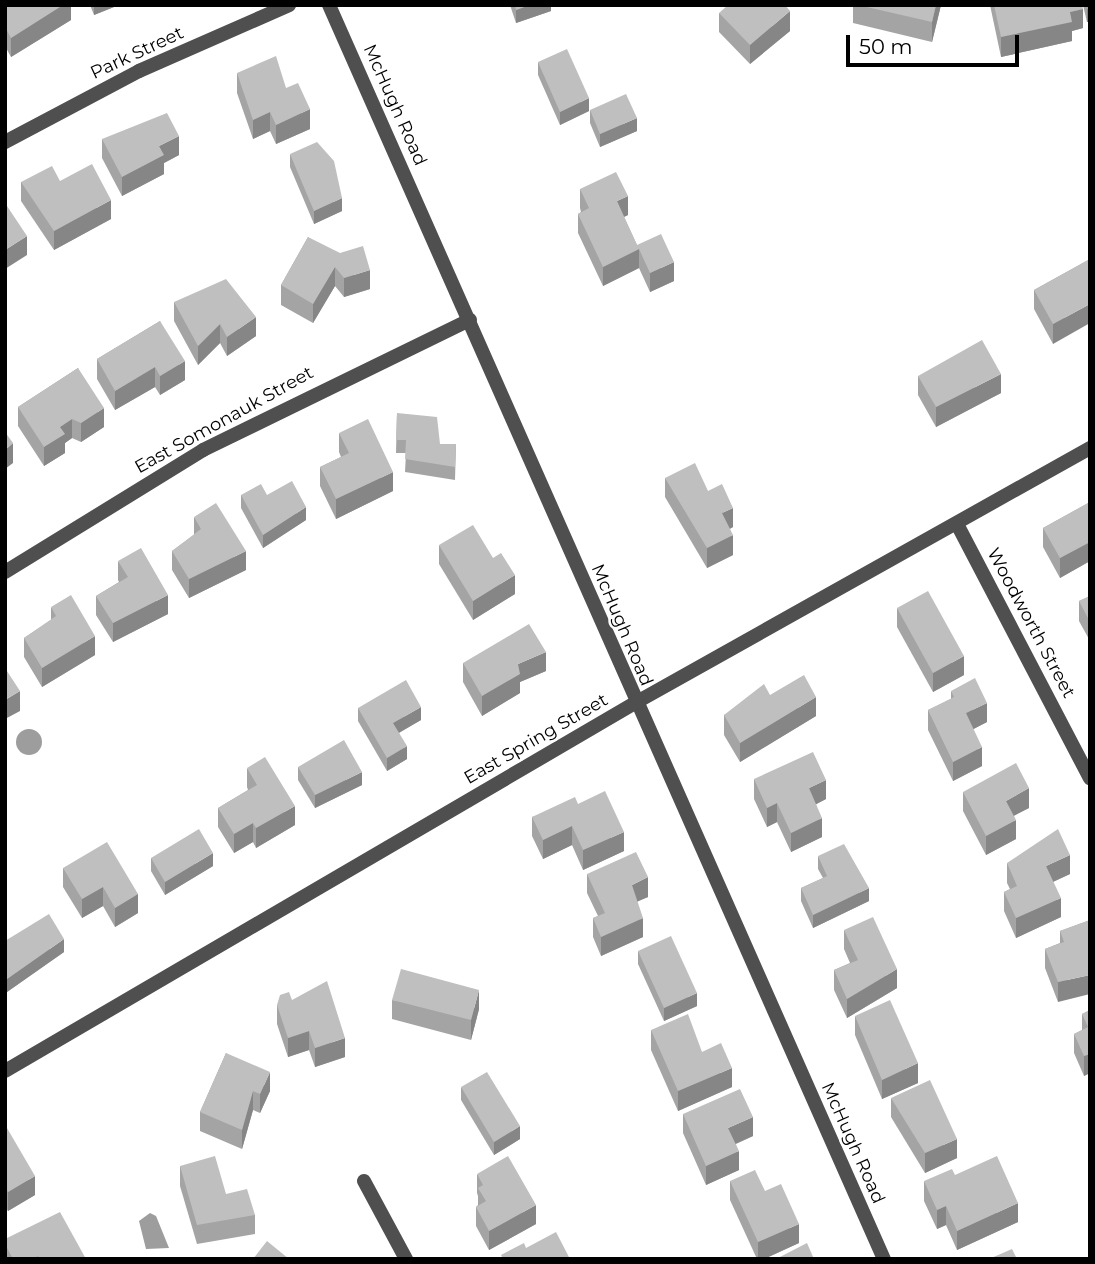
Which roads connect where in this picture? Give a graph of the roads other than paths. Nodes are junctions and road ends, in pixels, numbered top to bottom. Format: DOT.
graph roads {
  1 [pos="289,5"];
  2 [pos="329,5"];
  3 [pos="5,142"];
  4 [pos="470,320"];
  5 [pos="1090,448"];
  6 [pos="957,524"];
  7 [pos="5,572"];
  8 [pos="635,703"];
  9 [pos="1090,778"];
  10 [pos="5,1071"];
  11 [pos="364,1181"];
  12 [pos="406,1259"];
  13 [pos="884,1259"];
  1 -- 3 [label="street, Park Street"];
  2 -- 4 [label="street, McHugh Road"];
  4 -- 7 [label="street, East Somonauk Street"];
  4 -- 8 [label="street, McHugh Road"];
  5 -- 6 [label="street, East Spring Street"];
  6 -- 8 [label="street, East Spring Street"];
  6 -- 9 [label="street, Woodworth Street"];
  8 -- 10 [label="street, East Spring Street"];
  8 -- 13 [label="street, McHugh Road"];
  11 -- 12 [label="street"];
}
